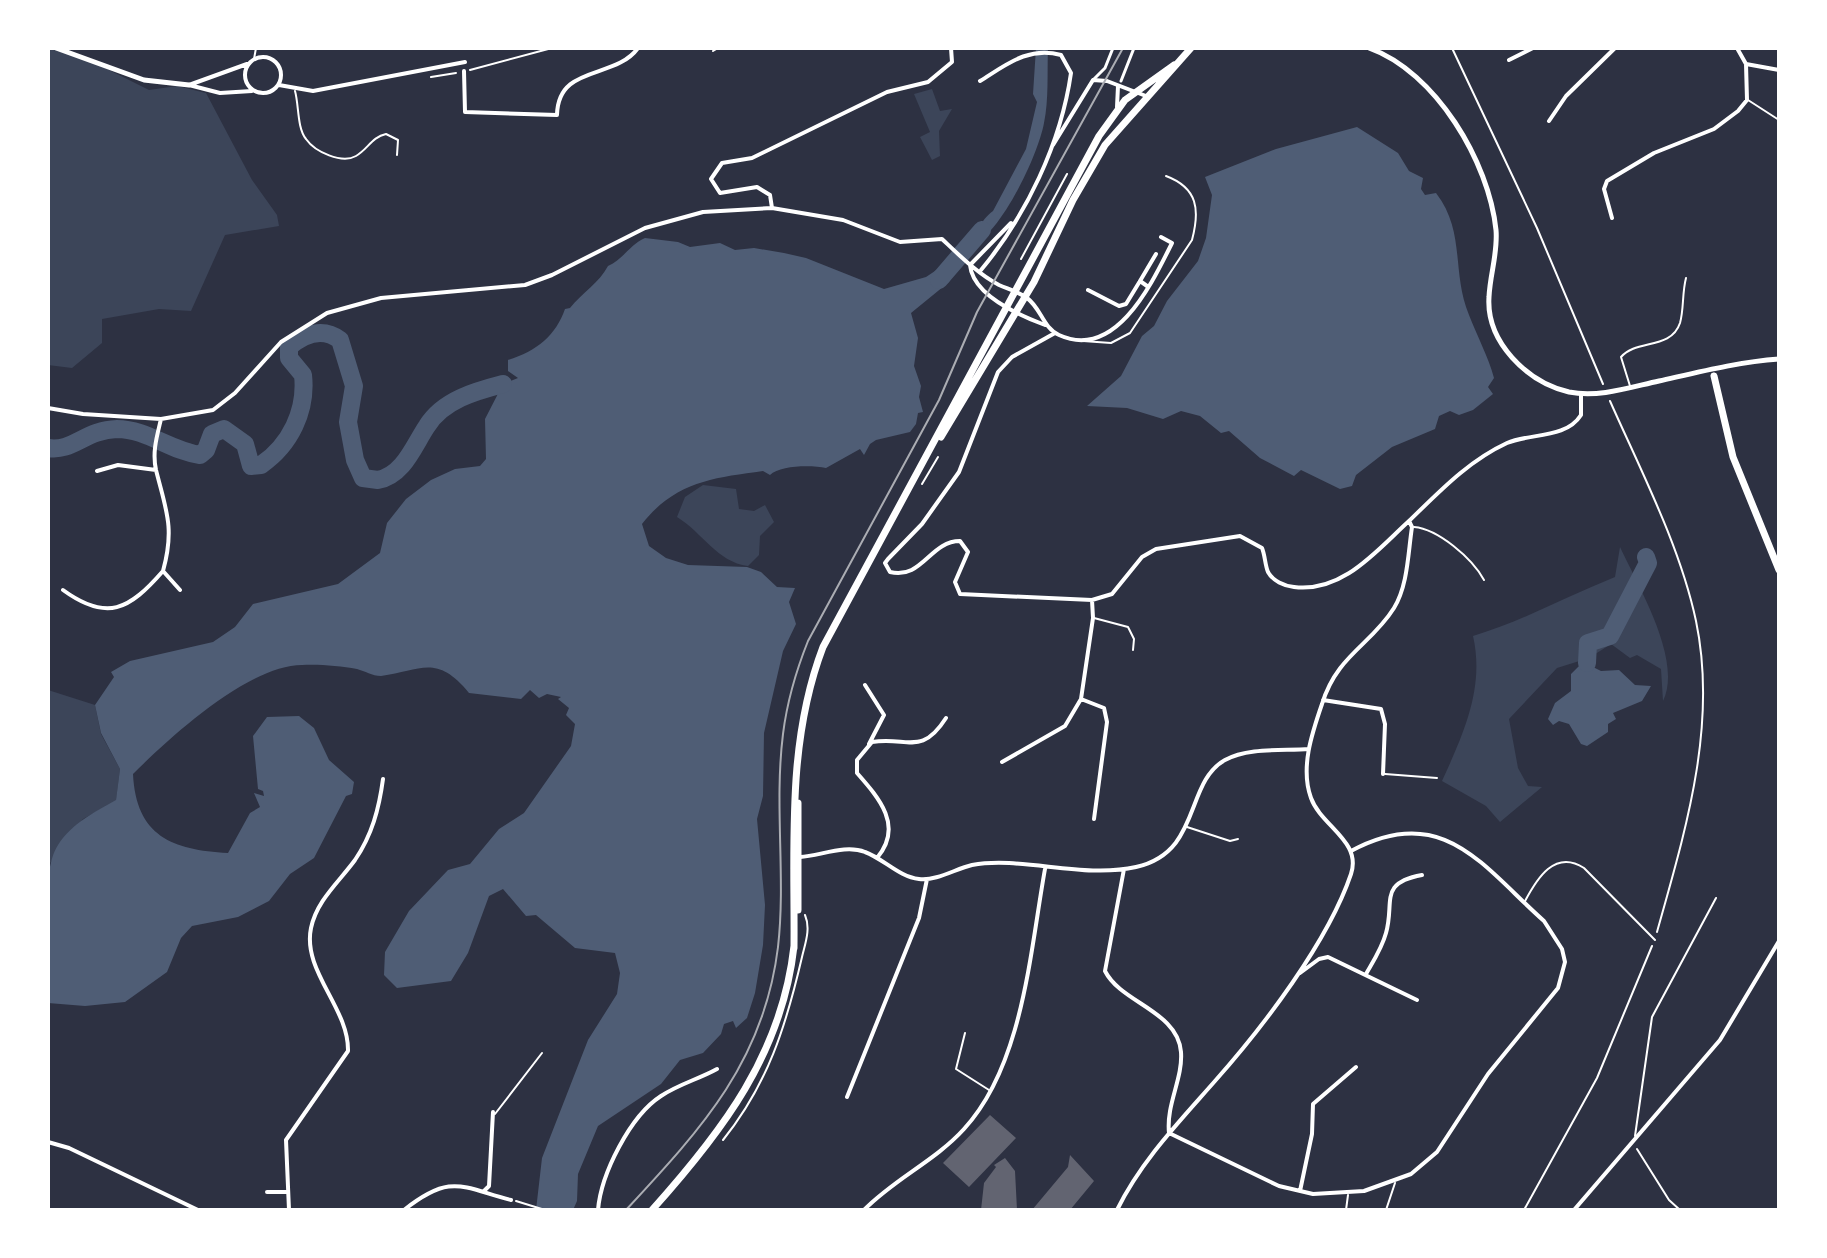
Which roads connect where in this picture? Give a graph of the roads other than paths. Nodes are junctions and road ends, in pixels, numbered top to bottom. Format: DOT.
graph roads {
  1 [pos="56,48"];
  2 [pos="256,48"];
  3 [pos="638,48"];
  4 [pos="718,48"];
  5 [pos="951,48"];
  6 [pos="1061,48"];
  7 [pos="1113,48"];
  8 [pos="1134,48"];
  9 [pos="1191,48"];
  10 [pos="1369,48"];
  11 [pos="1533,48"];
  12 [pos="1615,48"];
  13 [pos="1737,48"];
  14 [pos="713,51"];
  15 [pos="1028,52"];
  16 [pos="1061,55"];
  17 [pos="1509,60"];
  18 [pos="252,61"];
  19 [pos="465,62"];
  20 [pos="1746,64"];
  21 [pos="1174,65"];
  22 [pos="1779,70"];
  23 [pos="464,71"];
  24 [pos="1093,80"];
  25 [pos="980,81"];
  26 [pos="1120,84"];
  27 [pos="189,85"];
  28 [pos="279,85"];
  29 [pos="254,91"];
  30 [pos="295,91"];
  31 [pos="1134,91"];
  32 [pos="1146,96"];
  33 [pos="1747,100"];
  34 [pos="1114,114"];
  35 [pos="1779,120"];
  36 [pos="1549,121"];
  37 [pos="1048,154"];
  38 [pos="397,155"];
  39 [pos="1166,176"];
  40 [pos="772,208"];
  41 [pos="1612,218"];
  42 [pos="1013,222"];
  43 [pos="1161,237"];
  44 [pos="1156,254"];
  45 [pos="969,264"];
  46 [pos="981,270"];
  47 [pos="1686,278"];
  48 [pos="1140,281"];
  49 [pos="1148,286"];
  50 [pos="1088,290"];
  51 [pos="1014,291"];
  52 [pos="1026,297"];
  53 [pos="1003,308"];
  54 [pos="1016,314"];
  55 [pos="1048,326"];
  56 [pos="1055,333"];
  57 [pos="1075,338"];
  58 [pos="1779,346"];
  59 [pos="1779,359"];
  60 [pos="1714,376"];
  61 [pos="1779,385"];
  62 [pos="1631,387"];
  63 [pos="1581,393"];
  64 [pos="1779,396"];
  65 [pos="48,408"];
  66 [pos="161,419"];
  67 [pos="930,452"];
  68 [pos="156,470"];
  69 [pos="97,471"];
  70 [pos="1411,524"];
  71 [pos="1779,570"];
  72 [pos="163,571"];
  73 [pos="1484,580"];
  74 [pos="63,590"];
  75 [pos="180,590"];
  76 [pos="1092,600"];
  77 [pos="1093,618"];
  78 [pos="1133,650"];
  79 [pos="865,685"];
  80 [pos="1081,699"];
  81 [pos="1323,700"];
  82 [pos="946,718"];
  83 [pos="867,746"];
  84 [pos="1309,749"];
  85 [pos="1002,762"];
  86 [pos="796,774"];
  87 [pos="1383,774"];
  88 [pos="1437,778"];
  89 [pos="383,779"];
  90 [pos="1094,819"];
  91 [pos="1187,827"];
  92 [pos="1238,839"];
  93 [pos="1351,851"];
  94 [pos="800,857"];
  95 [pos="877,858"];
  96 [pos="1045,869"];
  97 [pos="1124,869"];
  98 [pos="1422,875"];
  99 [pos="927,879"];
  100 [pos="1716,898"];
  101 [pos="1524,904"];
  102 [pos="1655,940"];
  103 [pos="1779,941"];
  104 [pos="794,948"];
  105 [pos="1366,974"];
  106 [pos="1295,977"];
  107 [pos="1417,1000"];
  108 [pos="965,1033"];
  109 [pos="542,1053"];
  110 [pos="1356,1067"];
  111 [pos="717,1069"];
  112 [pos="990,1090"];
  113 [pos="847,1097"];
  114 [pos="493,1113"];
  115 [pos="1169,1133"];
  116 [pos="1635,1141"];
  117 [pos="48,1142"];
  118 [pos="1396,1182"];
  119 [pos="484,1191"];
  120 [pos="1300,1191"];
  121 [pos="267,1192"];
  122 [pos="286,1192"];
  123 [pos="1348,1194"];
  124 [pos="511,1200"];
  125 [pos="198,1210"];
  126 [pos="289,1210"];
  127 [pos="404,1210"];
  128 [pos="598,1210"];
  129 [pos="652,1210"];
  130 [pos="864,1210"];
  131 [pos="1117,1210"];
  132 [pos="1346,1210"];
  133 [pos="1386,1210"];
  134 [pos="1574,1210"];
  1 -- 27 [label="street"];
  2 -- 18 [label="lane"];
  3 -- 23 [label="street"];
  4 -- 14 [label="lane"];
  5 -- 40 [label="street"];
  6 -- 16 [label="street"];
  7 -- 24 [label="street"];
  8 -- 26 [label="street"];
  9 -- 21 [label="main road"];
  10 -- 63 [label="street"];
  11 -- 17 [label="street"];
  12 -- 36 [label="street"];
  13 -- 20 [label="street"];
  15 -- 16 [label="street"];
  15 -- 25 [label="street"];
  16 -- 37 [label="street"];
  18 -- 27 [label="street"];
  18 -- 28 [label="street"];
  18 -- 29 [label="street"];
  19 -- 30 [label="street"];
  20 -- 22 [label="street"];
  20 -- 33 [label="street"];
  21 -- 31 [label="main road"];
  21 -- 32 [label="main road"];
  24 -- 26 [label="street"];
  24 -- 37 [label="street"];
  26 -- 31 [label="street"];
  26 -- 34 [label="street"];
  27 -- 29 [label="street"];
  28 -- 29 [label="street"];
  28 -- 30 [label="street"];
  30 -- 38 [label="lane"];
  31 -- 32 [label="street"];
  31 -- 34 [label="main road"];
  32 -- 52 [label="main road"];
  33 -- 35 [label="lane"];
  33 -- 41 [label="street"];
  34 -- 51 [label="main road"];
  37 -- 42 [label="street"];
  39 -- 57 [label="lane"];
  40 -- 45 [label="street"];
  40 -- 66 [label="street"];
  42 -- 45 [label="street"];
  42 -- 46 [label="street"];
  43 -- 49 [label="street"];
  44 -- 48 [label="street"];
  45 -- 46 [label="street"];
  45 -- 53 [label="street"];
  46 -- 51 [label="street"];
  47 -- 62 [label="lane"];
  48 -- 49 [label="street"];
  48 -- 50 [label="street"];
  49 -- 57 [label="street"];
  51 -- 52 [label="street"];
  51 -- 53 [label="main road"];
  52 -- 54 [label="main road"];
  52 -- 55 [label="street"];
  53 -- 54 [label="street"];
  53 -- 67 [label="main road"];
  54 -- 55 [label="street"];
  54 -- 67 [label="main road"];
  55 -- 56 [label="street"];
  56 -- 57 [label="street"];
  56 -- 76 [label="street"];
  58 -- 59 [label="lane"];
  59 -- 62 [label="street"];
  60 -- 71 [label="main road"];
  61 -- 64 [label="lane"];
  62 -- 63 [label="street"];
  63 -- 70 [label="street"];
  65 -- 66 [label="street"];
  66 -- 68 [label="street"];
  67 -- 86 [label="main road"];
  68 -- 69 [label="street"];
  68 -- 72 [label="street"];
  70 -- 73 [label="lane"];
  70 -- 76 [label="street"];
  70 -- 81 [label="street"];
  72 -- 74 [label="street"];
  72 -- 75 [label="street"];
  76 -- 77 [label="street"];
  77 -- 78 [label="lane"];
  77 -- 80 [label="street"];
  79 -- 83 [label="street"];
  80 -- 85 [label="street"];
  80 -- 90 [label="street"];
  81 -- 84 [label="street"];
  81 -- 87 [label="street"];
  82 -- 83 [label="street"];
  83 -- 95 [label="street"];
  84 -- 91 [label="street"];
  84 -- 93 [label="street"];
  86 -- 94 [label="main road"];
  86 -- 104 [label="main road"];
  87 -- 88 [label="lane"];
  89 -- 122 [label="street"];
  91 -- 92 [label="lane"];
  91 -- 97 [label="street"];
  93 -- 101 [label="street"];
  93 -- 106 [label="street"];
  94 -- 95 [label="street"];
  94 -- 104 [label="main road"];
  95 -- 99 [label="street"];
  96 -- 97 [label="street"];
  96 -- 99 [label="street"];
  96 -- 112 [label="street"];
  97 -- 115 [label="street"];
  98 -- 105 [label="street"];
  99 -- 113 [label="street"];
  100 -- 116 [label="lane"];
  101 -- 102 [label="lane"];
  101 -- 118 [label="street"];
  103 -- 116 [label="street"];
  104 -- 129 [label="main road"];
  105 -- 106 [label="street"];
  105 -- 107 [label="street"];
  106 -- 115 [label="street"];
  108 -- 112 [label="lane"];
  109 -- 114 [label="lane"];
  110 -- 120 [label="street"];
  111 -- 128 [label="street"];
  112 -- 130 [label="street"];
  114 -- 119 [label="street"];
  115 -- 120 [label="street"];
  115 -- 131 [label="street"];
  116 -- 134 [label="street"];
  117 -- 125 [label="street"];
  118 -- 123 [label="street"];
  118 -- 133 [label="lane"];
  119 -- 124 [label="street"];
  119 -- 127 [label="street"];
  120 -- 123 [label="street"];
  121 -- 122 [label="street"];
  122 -- 126 [label="street"];
  123 -- 132 [label="lane"];
}
